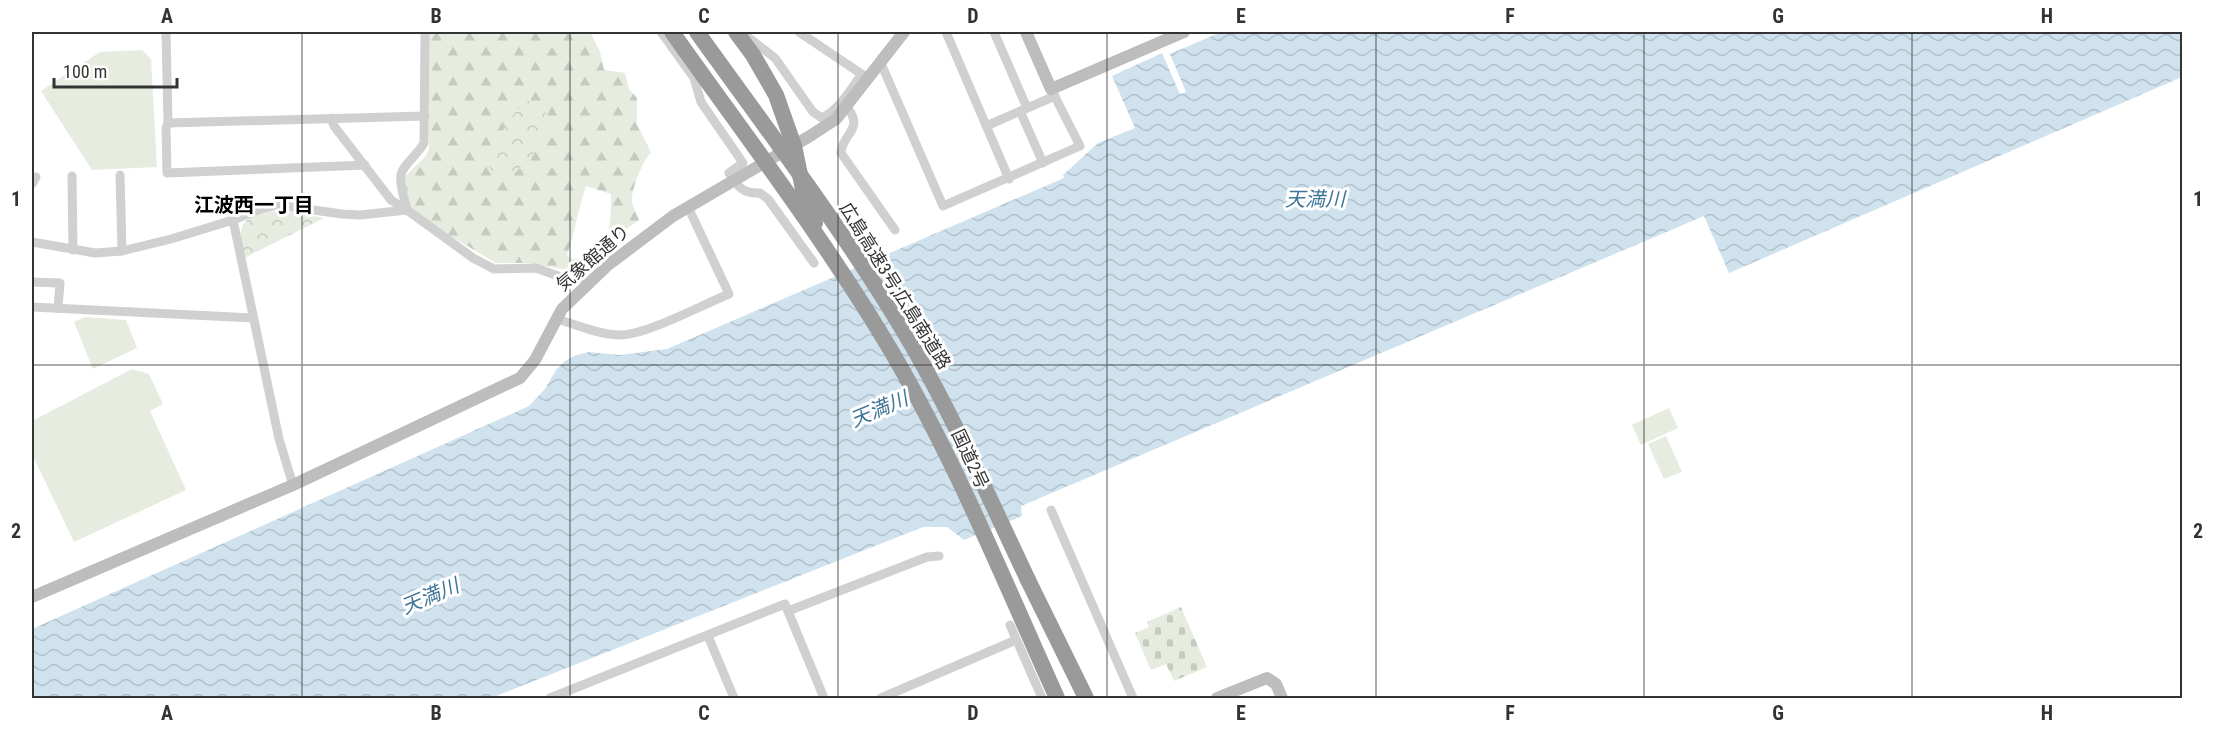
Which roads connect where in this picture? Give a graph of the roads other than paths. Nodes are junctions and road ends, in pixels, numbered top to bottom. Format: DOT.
graph roads {
  1 [pos="166,32"];
  2 [pos="425,32"];
  3 [pos="661,32"];
  4 [pos="672,32"];
  5 [pos="697,32"];
  6 [pos="736,32"];
  7 [pos="744,32"];
  8 [pos="799,32"];
  9 [pos="904,32"];
  10 [pos="946,32"];
  11 [pos="994,32"];
  12 [pos="1026,32"];
  13 [pos="1184,32"];
  14 [pos="879,64"];
  15 [pos="865,76"];
  16 [pos="1053,92"];
  17 [pos="847,107"];
  18 [pos="1023,110"];
  19 [pos="425,116"];
  20 [pos="331,118"];
  21 [pos="168,123"];
  22 [pos="986,126"];
  23 [pos="794,146"];
  24 [pos="765,162"];
  25 [pos="1044,163"];
  26 [pos="365,165"];
  27 [pos="120,175"];
  28 [pos="72,176"];
  29 [pos="1009,179"];
  30 [pos="733,180"];
  31 [pos="688,207"];
  32 [pos="407,210"];
  33 [pos="232,220"];
  34 [pos="895,230"];
  35 [pos="32,242"];
  36 [pos="825,247"];
  37 [pos="73,250"];
  38 [pos="123,251"];
  39 [pos="814,263"];
  40 [pos="32,282"];
  41 [pos="588,284"];
  42 [pos="32,306"];
  43 [pos="58,308"];
  44 [pos="253,318"];
  45 [pos="556,319"];
  46 [pos="293,485"];
  47 [pos="1051,510"];
  48 [pos="939,556"];
  49 [pos="1028,580"];
  50 [pos="32,597"];
  51 [pos="788,611"];
  52 [pos="1010,625"];
  53 [pos="708,636"];
  54 [pos="1016,640"];
  55 [pos="733,696"];
  56 [pos="550,699"];
  57 [pos="723,699"];
  58 [pos="824,699"];
  59 [pos="881,699"];
  60 [pos="1042,699"];
  61 [pos="1057,699"];
  62 [pos="1079,699"];
  63 [pos="1086,699"];
  64 [pos="1133,699"];
  65 [pos="1217,699"];
  66 [pos="1282,699"];
  1 -- 21 [label="street"];
  2 -- 19 [label="street"];
  3 -- 30 [label="street"];
  4 -- 24 [label="highway, 国道2号"];
  5 -- 49 [label="highway, 広島高速3号;広島南道路, bridge"];
  6 -- 23 [label="highway, 国道2号"];
  7 -- 15 [label="street"];
  8 -- 15 [label="street"];
  9 -- 14 [label="street, 気象館通り"];
  10 -- 22 [label="street"];
  11 -- 18 [label="street"];
  12 -- 16 [label="street"];
  13 -- 16 [label="street"];
  14 -- 15 [label="street, 気象館通り"];
  14 -- 29 [label="street"];
  15 -- 17 [label="street, 気象館通り"];
  16 -- 18 [label="street"];
  16 -- 25 [label="street"];
  17 -- 23 [label="street, 気象館通り"];
  17 -- 34 [label="street"];
  18 -- 22 [label="street"];
  18 -- 25 [label="street"];
  19 -- 20 [label="street"];
  19 -- 32 [label="street"];
  20 -- 21 [label="street"];
  20 -- 26 [label="street"];
  21 -- 26 [label="street"];
  22 -- 29 [label="street"];
  23 -- 24 [label="street, 気象館通り"];
  23 -- 36 [label="highway, 国道2号"];
  24 -- 30 [label="street, 気象館通り"];
  24 -- 36 [label="highway, 国道2号"];
  25 -- 29 [label="street"];
  26 -- 32 [label="street"];
  27 -- 38 [label="street"];
  28 -- 37 [label="street"];
  30 -- 31 [label="street, 気象館通り"];
  30 -- 39 [label="street"];
  31 -- 41 [label="street, 気象館通り"];
  31 -- 45 [label="street"];
  32 -- 33 [label="street"];
  32 -- 41 [label="street"];
  33 -- 38 [label="street"];
  33 -- 44 [label="street"];
  35 -- 37 [label="street"];
  36 -- 61 [label="highway, 国道2号"];
  37 -- 38 [label="street"];
  40 -- 43 [label="street"];
  41 -- 45 [label="street, 気象館通り"];
  42 -- 43 [label="street"];
  43 -- 44 [label="street"];
  44 -- 46 [label="street"];
  45 -- 46 [label="street, 気象館通り"];
  46 -- 50 [label="street, 気象館通り"];
  47 -- 64 [label="street"];
  48 -- 51 [label="street"];
  49 -- 62 [label="highway"];
  49 -- 63 [label="highway"];
  51 -- 53 [label="street"];
  51 -- 58 [label="street"];
  52 -- 54 [label="street"];
  53 -- 55 [label="street"];
  53 -- 56 [label="street"];
  54 -- 59 [label="street"];
  54 -- 60 [label="street"];
  55 -- 57 [label="street"];
  65 -- 66 [label="street"];
}
